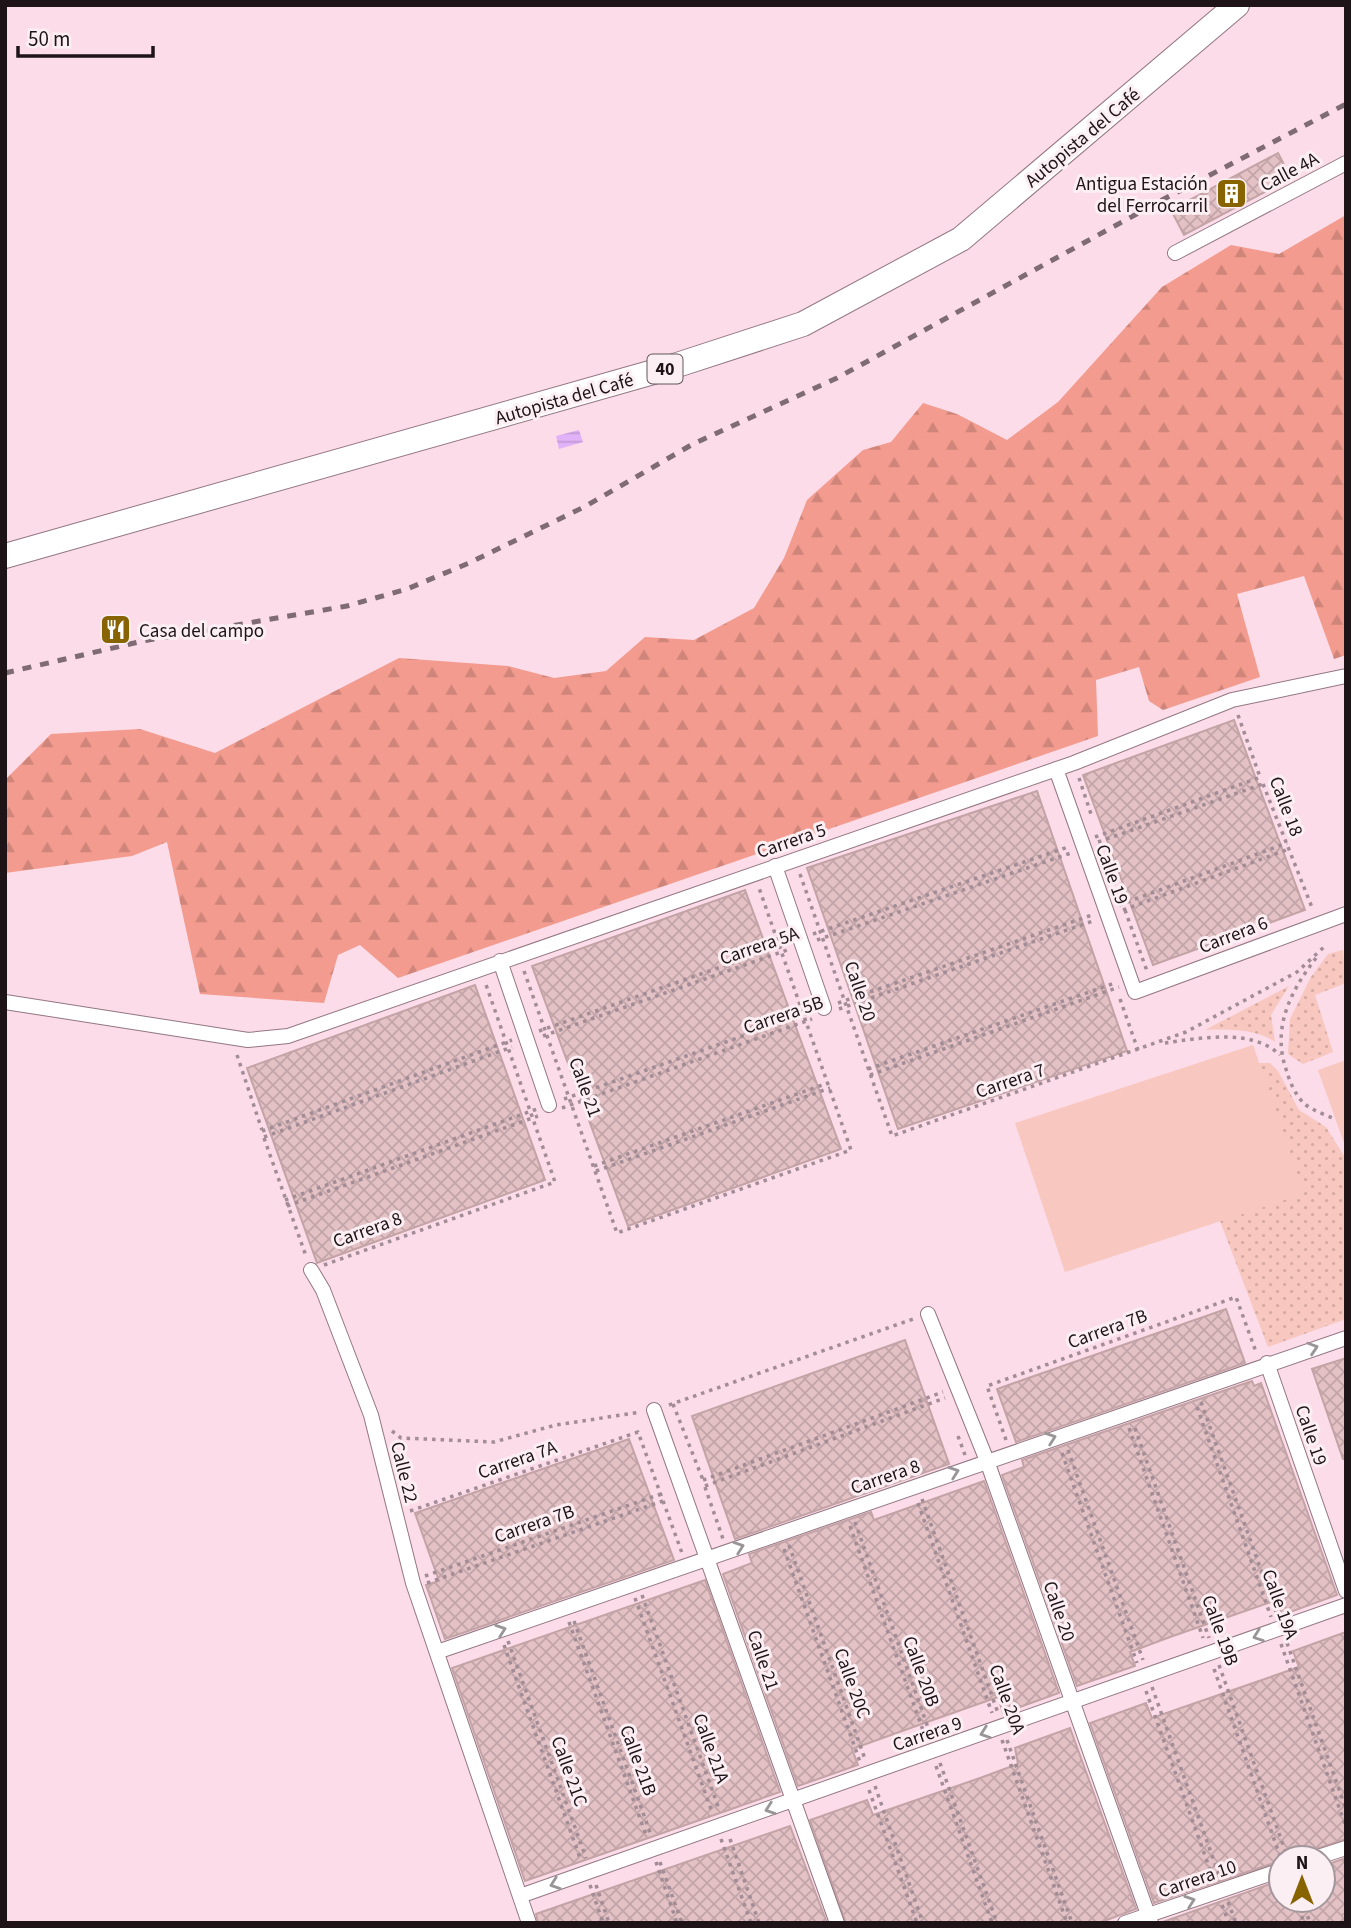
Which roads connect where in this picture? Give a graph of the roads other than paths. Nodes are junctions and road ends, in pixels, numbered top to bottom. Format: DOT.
graph roads {
  1 [pos="1237,5"];
  2 [pos="1346,163"];
  3 [pos="1175,253"];
  4 [pos="5,556"];
  5 [pos="1346,676"];
  6 [pos="1056,769"];
  7 [pos="775,866"];
  8 [pos="1342,915"];
  9 [pos="500,961"];
  10 [pos="1133,986"];
  11 [pos="5,1002"];
  12 [pos="825,1012"];
  13 [pos="548,1110"];
  14 [pos="311,1270"];
  15 [pos="928,1314"];
  16 [pos="1346,1338"];
  17 [pos="1267,1363"];
  18 [pos="654,1410"];
  19 [pos="987,1461"];
  20 [pos="708,1558"];
  21 [pos="1346,1591"];
  22 [pos="1346,1605"];
  23 [pos="436,1652"];
  24 [pos="1072,1703"];
  25 [pos="793,1801"];
  26 [pos="1267,1875"];
  27 [pos="520,1896"];
  28 [pos="1149,1919"];
  29 [pos="529,1923"];
  30 [pos="837,1923"];
  31 [pos="1125,1923"];
  1 -- 4 [label="highway, Autopista del Café / 40"];
  2 -- 3 [label="street, Calle 4A"];
  5 -- 6 [label="street, Carrera 5"];
  6 -- 7 [label="street, Carrera 5"];
  6 -- 10 [label="street, Calle 19"];
  7 -- 9 [label="street, Carrera 5"];
  7 -- 12 [label="street"];
  8 -- 10 [label="street, Carrera 6"];
  9 -- 11 [label="street, Carrera 5"];
  9 -- 13 [label="street, Calle 21"];
  14 -- 23 [label="street, Calle 22"];
  15 -- 19 [label="street, Calle 20"];
  17 -- 16 [label="street, Carrera 8, one-way"];
  19 -- 17 [label="street, Carrera 8, one-way"];
  17 -- 21 [label="street, Calle 19"];
  18 -- 20 [label="street, Calle 21"];
  20 -- 19 [label="street, Carrera 8, one-way"];
  19 -- 24 [label="street, Calle 20"];
  23 -- 20 [label="street, Carrera 8, one-way"];
  20 -- 25 [label="street, Calle 21"];
  22 -- 24 [label="street, Carrera 9, one-way"];
  23 -- 27 [label="street, Calle 22"];
  24 -- 25 [label="street, Carrera 9, one-way"];
  24 -- 28 [label="street, Calle 20"];
  25 -- 27 [label="street, Carrera 9, one-way"];
  25 -- 30 [label="street, Calle 21"];
  28 -- 26 [label="street, Carrera 10, one-way"];
  27 -- 29 [label="street, Calle 22"];
  28 -- 31 [label="street, Carrera 10"];
}
